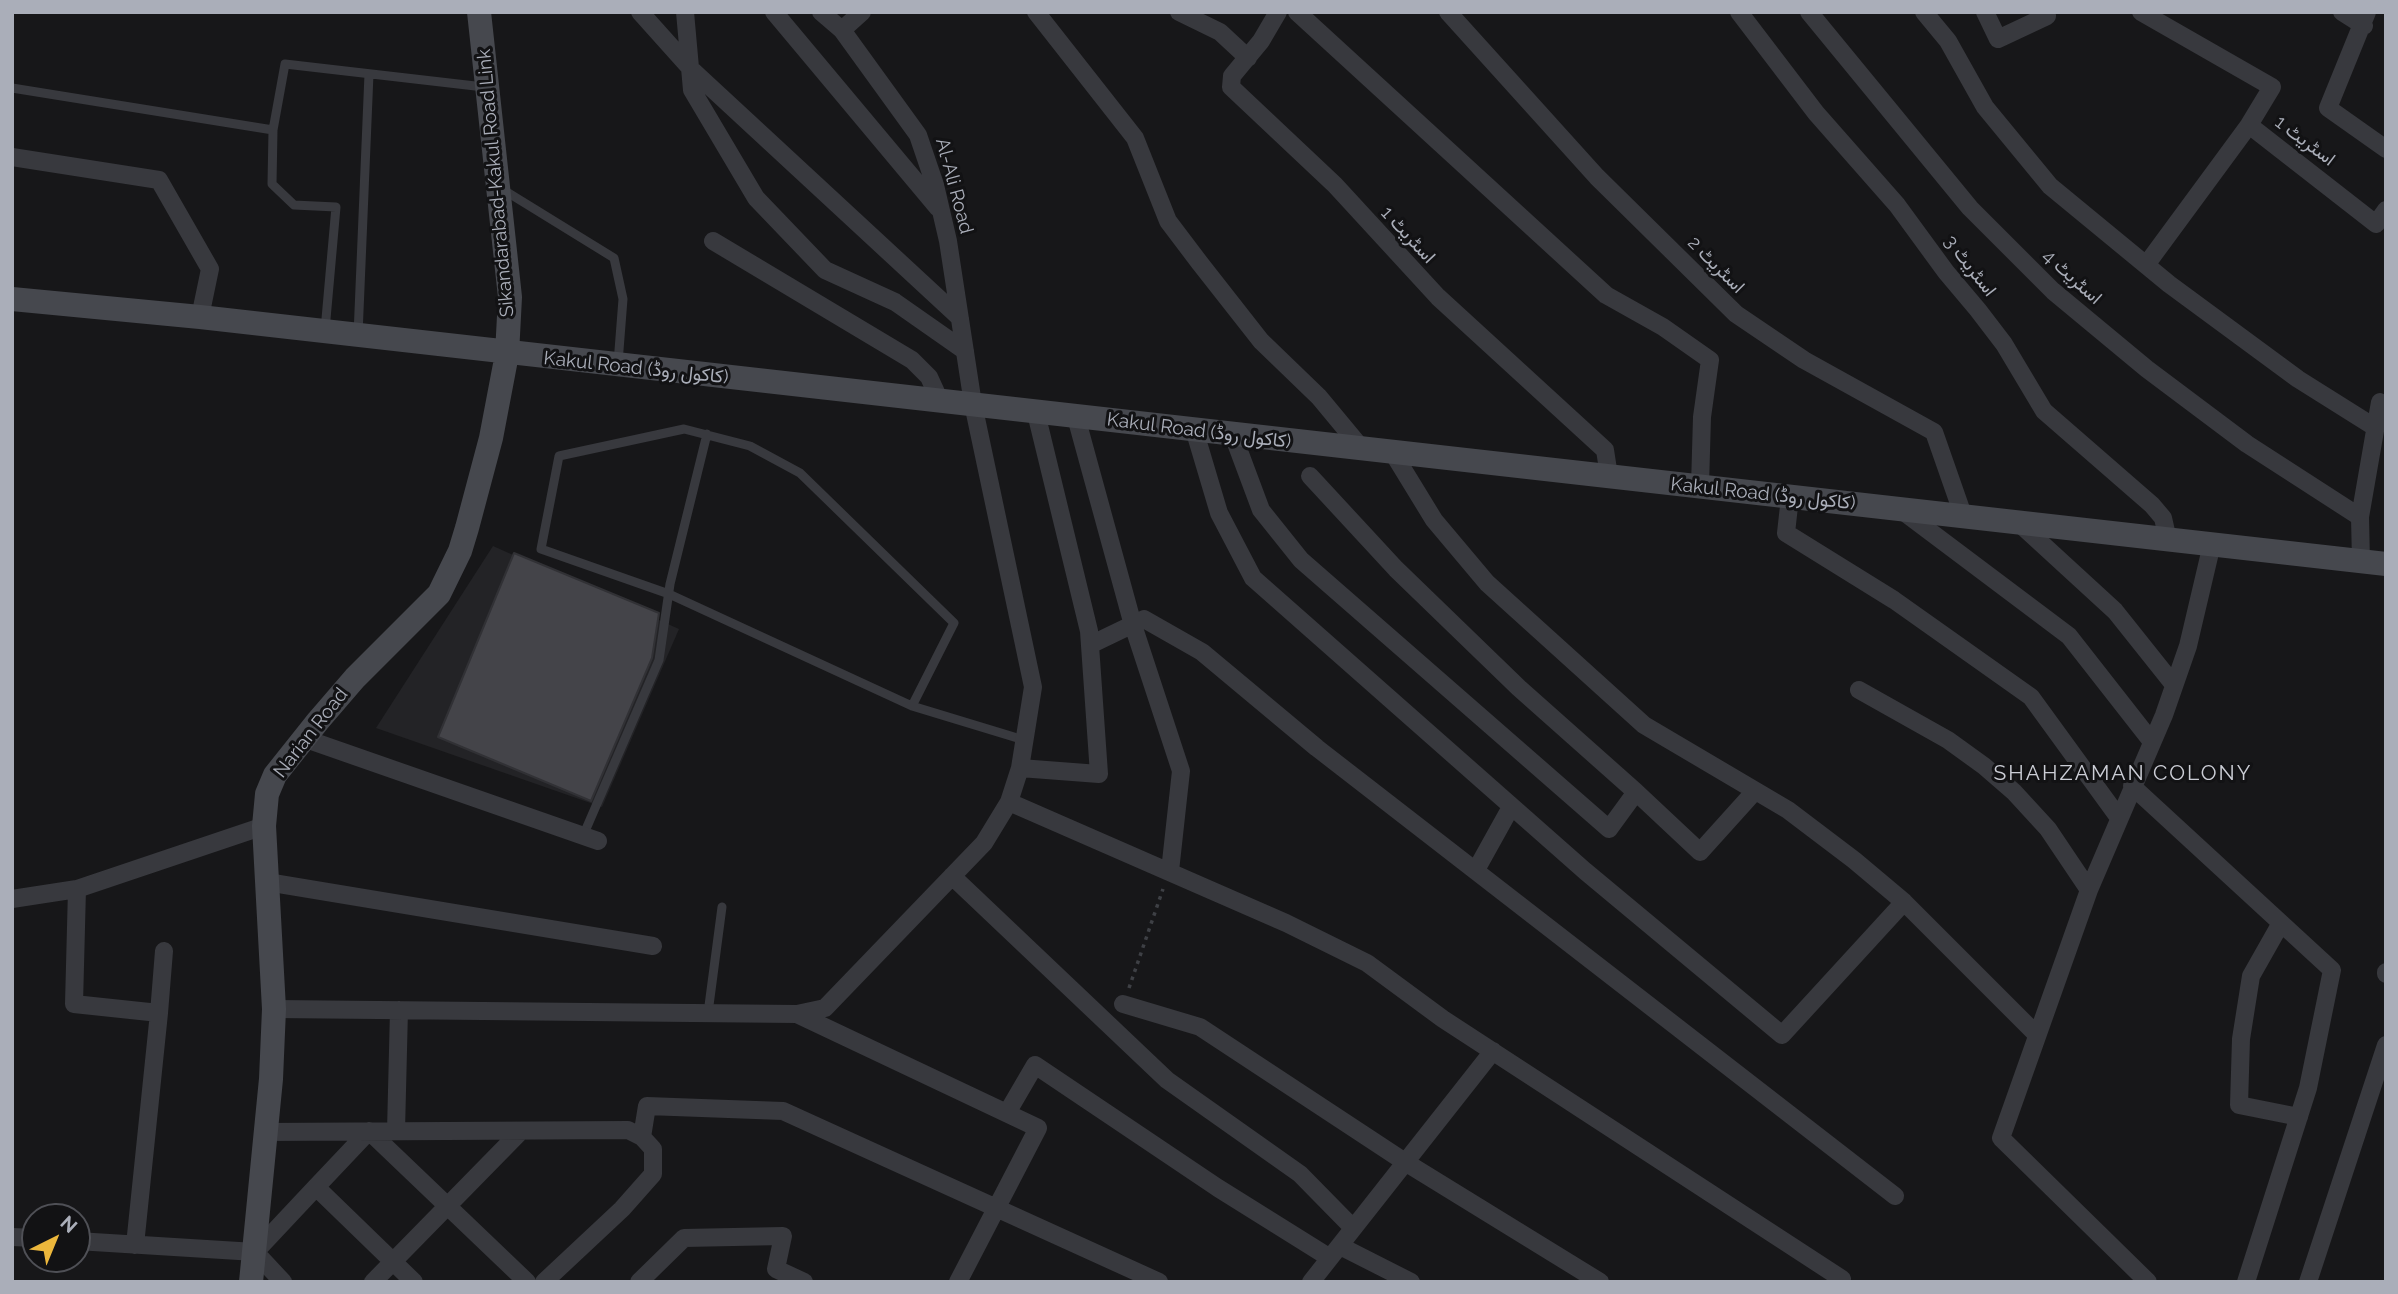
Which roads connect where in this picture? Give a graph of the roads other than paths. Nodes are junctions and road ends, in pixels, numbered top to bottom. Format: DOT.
graph roads {
  1 [pos="479,12"];
  2 [pos="640,12"];
  3 [pos="685,12"];
  4 [pos="774,12"];
  5 [pos="821,12"];
  6 [pos="862,12"];
  7 [pos="1036,12"];
  8 [pos="1179,12"];
  9 [pos="1278,12"];
  10 [pos="1297,12"];
  11 [pos="1448,12"];
  12 [pos="1739,12"];
  13 [pos="1809,12"];
  14 [pos="1924,12"];
  15 [pos="1985,12"];
  16 [pos="2046,12"];
  17 [pos="2141,12"];
  18 [pos="2342,12"];
  19 [pos="2366,19"];
  20 [pos="842,30"];
  21 [pos="1248,58"];
  22 [pos="688,65"];
  23 [pos="369,74"];
  24 [pos="12,88"];
  25 [pos="487,88"];
  26 [pos="2249,125"];
  27 [pos="273,130"];
  28 [pos="2386,149"];
  29 [pos="12,157"];
  30 [pos="497,186"];
  31 [pos="2386,210"];
  32 [pos="941,212"];
  33 [pos="713,242"];
  34 [pos="2146,265"];
  35 [pos="12,299"];
  36 [pos="200,317"];
  37 [pos="960,318"];
  38 [pos="324,332"];
  39 [pos="358,336"];
  40 [pos="965,351"];
  41 [pos="508,354"];
  42 [pos="618,366"];
  43 [pos="940,401"];
  44 [pos="2381,402"];
  45 [pos="973,404"];
  46 [pos="1036,413"];
  47 [pos="1076,417"];
  48 [pos="2376,428"];
  49 [pos="1194,429"];
  50 [pos="707,434"];
  51 [pos="1233,435"];
  52 [pos="1363,450"];
  53 [pos="1393,453"];
  54 [pos="1310,476"];
  55 [pos="1609,476"];
  56 [pos="1700,486"];
  57 [pos="1790,497"];
  58 [pos="1900,509"];
  59 [pos="1963,515"];
  60 [pos="2360,517"];
  61 [pos="2018,522"];
  62 [pos="2168,540"];
  63 [pos="2212,544"];
  64 [pos="2374,563"];
  65 [pos="668,594"];
  66 [pos="1133,625"];
  67 [pos="1090,645"];
  68 [pos="2174,685"];
  69 [pos="1859,690"];
  70 [pos="912,706"];
  71 [pos="303,738"];
  72 [pos="1024,740"];
  73 [pos="2152,742"];
  74 [pos="1020,768"];
  75 [pos="2133,786"];
  76 [pos="1755,791"];
  77 [pos="1636,792"];
  78 [pos="1009,802"];
  79 [pos="1511,807"];
  80 [pos="2119,818"];
  81 [pos="264,826"];
  82 [pos="590,838"];
  83 [pos="1476,870"];
  84 [pos="1170,871"];
  85 [pos="952,876"];
  86 [pos="267,882"];
  87 [pos="77,889"];
  88 [pos="2090,891"];
  89 [pos="12,899"];
  90 [pos="1904,902"];
  91 [pos="722,907"];
  92 [pos="2281,923"];
  93 [pos="653,946"];
  94 [pos="164,951"];
  95 [pos="1123,1004"];
  96 [pos="274,1009"];
  97 [pos="399,1010"];
  98 [pos="159,1013"];
  99 [pos="708,1013"];
  100 [pos="797,1014"];
  101 [pos="2036,1034"];
  102 [pos="2386,1045"];
  103 [pos="1493,1051"];
  104 [pos="1007,1113"];
  105 [pos="2300,1117"];
  106 [pos="369,1131"];
  107 [pos="396,1131"];
  108 [pos="521,1131"];
  109 [pos="264,1132"];
  110 [pos="642,1137"];
  111 [pos="1405,1162"];
  112 [pos="316,1187"];
  113 [pos="1895,1196"];
  114 [pos="447,1206"];
  115 [pos="996,1208"];
  116 [pos="1353,1228"];
  117 [pos="91,1242"];
  118 [pos="135,1245"];
  119 [pos="255,1252"];
  120 [pos="1335,1252"];
  121 [pos="393,1261"];
  122 [pos="1842,1279"];
  123 [pos="251,1282"];
  124 [pos="283,1282"];
  125 [pos="373,1282"];
  126 [pos="414,1282"];
  127 [pos="527,1282"];
  128 [pos="544,1282"];
  129 [pos="639,1282"];
  130 [pos="804,1282"];
  131 [pos="958,1282"];
  132 [pos="1159,1282"];
  133 [pos="1311,1282"];
  134 [pos="1411,1282"];
  135 [pos="1600,1282"];
  136 [pos="2148,1282"];
  137 [pos="2246,1282"];
  138 [pos="2308,1282"];
  1 -- 25 [label="main road, Sikandarabad-Kakul Road Link"];
  2 -- 22 [label="street"];
  3 -- 22 [label="street"];
  4 -- 32 [label="street"];
  5 -- 20 [label="street, Al-Ali Road"];
  6 -- 20 [label="street"];
  7 -- 52 [label="street"];
  8 -- 21 [label="street"];
  9 -- 21 [label="street, اسٹریٹ 1"];
  10 -- 56 [label="street"];
  11 -- 59 [label="street, اسٹریٹ 2"];
  12 -- 62 [label="street, اسٹریٹ 3"];
  13 -- 60 [label="street, اسٹریٹ 4"];
  14 -- 34 [label="street"];
  15 -- 16 [label="street"];
  17 -- 26 [label="street, اسٹریٹ 1"];
  18 -- 19 [label="street"];
  19 -- 28 [label="street"];
  20 -- 32 [label="street, Al-Ali Road"];
  21 -- 55 [label="street, اسٹریٹ 1"];
  22 -- 37 [label="street"];
  22 -- 40 [label="street"];
  23 -- 25 [label="lane"];
  23 -- 27 [label="lane"];
  23 -- 39 [label="lane"];
  24 -- 27 [label="lane"];
  25 -- 30 [label="main road, Sikandarabad-Kakul Road Link"];
  26 -- 31 [label="street, اسٹریٹ 1"];
  26 -- 34 [label="street"];
  27 -- 38 [label="lane"];
  29 -- 36 [label="street"];
  30 -- 41 [label="main road, Sikandarabad-Kakul Road Link"];
  30 -- 42 [label="lane"];
  32 -- 37 [label="street, Al-Ali Road"];
  33 -- 43 [label="street"];
  34 -- 48 [label="street"];
  35 -- 36 [label="main road, Kakul Road (کاکول روڈ)"];
  36 -- 38 [label="main road, Kakul Road (کاکول روڈ)"];
  37 -- 40 [label="street, Al-Ali Road"];
  38 -- 39 [label="main road, Kakul Road (کاکول روڈ)"];
  39 -- 41 [label="main road, Kakul Road (کاکول روڈ)"];
  40 -- 45 [label="street, Al-Ali Road"];
  41 -- 42 [label="main road, Kakul Road (کاکول روڈ)"];
  41 -- 71 [label="main road, Narian Road"];
  42 -- 43 [label="main road, Kakul Road (کاکول روڈ)"];
  43 -- 45 [label="main road, Kakul Road (کاکول روڈ)"];
  44 -- 48 [label="street"];
  45 -- 46 [label="main road, Kakul Road (کاکول روڈ)"];
  45 -- 72 [label="street, Al-Ali Road"];
  46 -- 47 [label="main road, Kakul Road (کاکول روڈ)"];
  46 -- 67 [label="street"];
  47 -- 49 [label="main road, Kakul Road (کاکول روڈ)"];
  47 -- 66 [label="street"];
  48 -- 60 [label="street"];
  49 -- 51 [label="main road, Kakul Road (کاکول روڈ)"];
  49 -- 79 [label="street"];
  50 -- 65 [label="lane"];
  50 -- 65 [label="lane"];
  50 -- 70 [label="lane"];
  51 -- 52 [label="main road, Kakul Road (کاکول روڈ)"];
  51 -- 77 [label="street"];
  52 -- 53 [label="main road, Kakul Road (کاکول روڈ)"];
  53 -- 55 [label="main road, Kakul Road (کاکول روڈ)"];
  53 -- 76 [label="street"];
  54 -- 77 [label="street"];
  55 -- 56 [label="main road, Kakul Road (کاکول روڈ)"];
  56 -- 57 [label="main road, Kakul Road (کاکول روڈ)"];
  57 -- 58 [label="main road, Kakul Road (کاکول روڈ)"];
  57 -- 80 [label="street"];
  58 -- 59 [label="main road, Kakul Road (کاکول روڈ)"];
  58 -- 73 [label="street"];
  59 -- 61 [label="main road, Kakul Road (کاکول روڈ)"];
  60 -- 64 [label="street"];
  61 -- 62 [label="main road, Kakul Road (کاکول روڈ)"];
  61 -- 68 [label="street"];
  62 -- 63 [label="main road, Kakul Road (کاکول روڈ)"];
  63 -- 64 [label="main road, Kakul Road (کاکول روڈ)"];
  63 -- 68 [label="street"];
  65 -- 70 [label="lane"];
  65 -- 82 [label="lane"];
  66 -- 67 [label="street"];
  66 -- 83 [label="street"];
  66 -- 84 [label="street"];
  67 -- 74 [label="street"];
  68 -- 73 [label="street"];
  69 -- 88 [label="street"];
  70 -- 72 [label="lane"];
  71 -- 81 [label="main road, Narian Road"];
  71 -- 82 [label="street"];
  72 -- 74 [label="street, Al-Ali Road"];
  73 -- 75 [label="street"];
  74 -- 78 [label="street, Al-Ali Road"];
  75 -- 80 [label="street"];
  75 -- 92 [label="street"];
  76 -- 77 [label="street"];
  76 -- 90 [label="street"];
  78 -- 84 [label="street"];
  78 -- 85 [label="street, Al-Ali Road"];
  79 -- 83 [label="street"];
  79 -- 90 [label="street"];
  80 -- 88 [label="street"];
  81 -- 86 [label="main road, Narian Road"];
  81 -- 87 [label="street"];
  83 -- 113 [label="street"];
  84 -- 103 [label="street"];
  85 -- 100 [label="street, Al-Ali Road"];
  85 -- 116 [label="street"];
  86 -- 93 [label="street"];
  86 -- 96 [label="main road, Narian Road"];
  87 -- 89 [label="street"];
  87 -- 98 [label="street"];
  88 -- 101 [label="street"];
  90 -- 101 [label="street"];
  91 -- 99 [label="lane"];
  92 -- 105 [label="street"];
  92 -- 105 [label="street"];
  94 -- 98 [label="street"];
  95 -- 111 [label="street"];
  96 -- 97 [label="street"];
  96 -- 109 [label="main road, Narian Road"];
  97 -- 99 [label="street"];
  97 -- 107 [label="street"];
  98 -- 118 [label="street"];
  99 -- 100 [label="street"];
  100 -- 104 [label="street"];
  101 -- 136 [label="street"];
  102 -- 138 [label="street"];
  103 -- 111 [label="street"];
  103 -- 122 [label="street"];
  104 -- 115 [label="street"];
  104 -- 120 [label="street"];
  105 -- 137 [label="street"];
  106 -- 107 [label="street"];
  106 -- 109 [label="street"];
  106 -- 112 [label="street"];
  106 -- 114 [label="street"];
  107 -- 108 [label="street"];
  108 -- 110 [label="street"];
  108 -- 114 [label="street"];
  109 -- 119 [label="main road, Narian Road"];
  110 -- 115 [label="street"];
  110 -- 128 [label="street"];
  111 -- 116 [label="street"];
  111 -- 135 [label="street"];
  112 -- 119 [label="street"];
  112 -- 121 [label="street"];
  114 -- 121 [label="street"];
  114 -- 127 [label="street"];
  115 -- 131 [label="street"];
  115 -- 132 [label="street"];
  116 -- 120 [label="street"];
  117 -- 118 [label="street"];
  118 -- 119 [label="street"];
  119 -- 123 [label="main road, Narian Road"];
  119 -- 124 [label="street"];
  120 -- 133 [label="street"];
  120 -- 134 [label="street"];
  121 -- 125 [label="street"];
  121 -- 126 [label="street"];
  129 -- 130 [label="street"];
}
